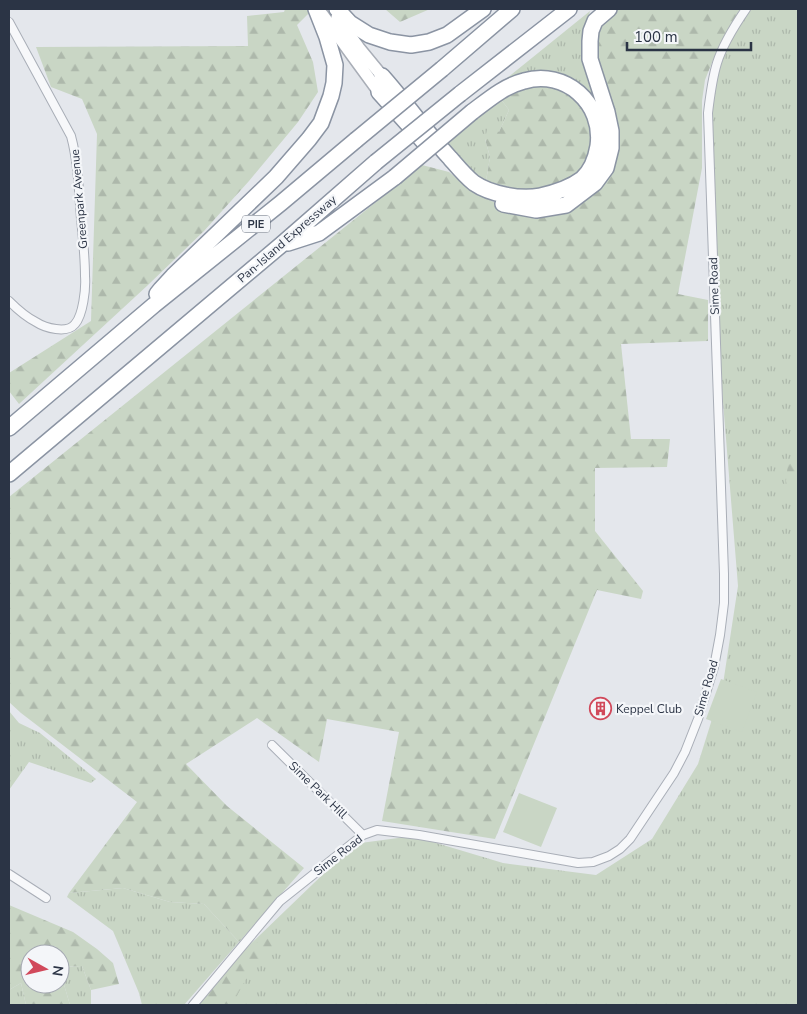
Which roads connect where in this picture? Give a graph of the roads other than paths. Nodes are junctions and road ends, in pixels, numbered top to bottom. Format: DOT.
graph roads {
  1 [pos="317,9"];
  2 [pos="333,9"];
  3 [pos="338,9"];
  4 [pos="483,9"];
  5 [pos="512,9"];
  6 [pos="569,9"];
  7 [pos="609,9"];
  8 [pos="746,9"];
  9 [pos="9,22"];
  10 [pos="382,76"];
  11 [pos="379,92"];
  12 [pos="281,245"];
  13 [pos="9,301"];
  14 [pos="154,305"];
  15 [pos="9,428"];
  16 [pos="9,474"];
  17 [pos="272,744"];
  18 [pos="364,835"];
  19 [pos="9,874"];
  20 [pos="46,898"];
  21 [pos="192,1005"];
  1 -- 11 [label="main road"];
  1 -- 14 [label="highway"];
  2 -- 10 [label="main road"];
  3 -- 4 [label="highway"];
  5 -- 14 [label="highway, PIE, bridge"];
  6 -- 12 [label="highway, Pan-Island Expressway / PIE, bridge"];
  7 -- 11 [label="highway"];
  8 -- 18 [label="street, Sime Road"];
  9 -- 13 [label="street, Greenpark Avenue"];
  10 -- 11 [label="main road"];
  10 -- 12 [label="highway, bridge"];
  12 -- 16 [label="highway, Pan-Island Expressway / PIE"];
  14 -- 15 [label="highway, PIE"];
  17 -- 18 [label="street, Sime Park Hill"];
  18 -- 21 [label="street, Sime Road"];
  19 -- 20 [label="street"];
}
